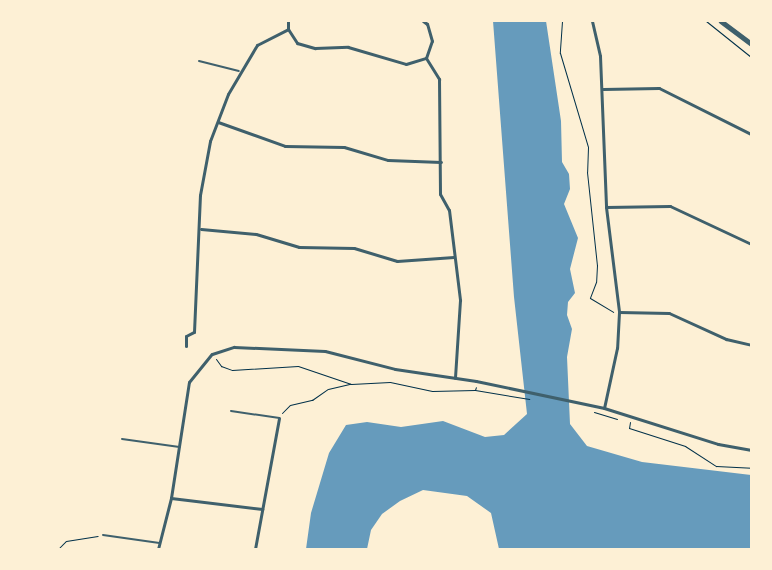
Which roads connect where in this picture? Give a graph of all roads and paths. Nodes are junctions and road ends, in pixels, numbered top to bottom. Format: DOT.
graph roads {
  1 [pos="288,21"];
  2 [pos="423,21"];
  3 [pos="562,21"];
  4 [pos="592,21"];
  5 [pos="706,21"];
  6 [pos="721,21"];
  7 [pos="288,29"];
  8 [pos="751,44"];
  9 [pos="751,57"];
  10 [pos="426,58"];
  11 [pos="199,61"];
  12 [pos="239,71"];
  13 [pos="603,90"];
  14 [pos="218,122"];
  15 [pos="751,134"];
  16 [pos="441,162"];
  17 [pos="606,207"];
  18 [pos="201,229"];
  19 [pos="751,244"];
  20 [pos="454,258"];
  21 [pos="618,312"];
  22 [pos="751,345"];
  23 [pos="186,346"];
  24 [pos="212,354"];
  25 [pos="454,378"];
  26 [pos="476,381"];
  27 [pos="351,384"];
  28 [pos="475,390"];
  29 [pos="502,393"];
  30 [pos="604,408"];
  31 [pos="586,410"];
  32 [pos="231,411"];
  33 [pos="279,418"];
  34 [pos="122,439"];
  35 [pos="178,447"];
  36 [pos="751,450"];
  37 [pos="751,468"];
  38 [pos="171,498"];
  39 [pos="262,509"];
  40 [pos="103,535"];
  41 [pos="159,544"];
  42 [pos="58,549"];
  43 [pos="158,549"];
  44 [pos="255,549"];
  1 -- 7 [label="street"];
  2 -- 10 [label="street"];
  3 -- 21 [label="path"];
  4 -- 13 [label="street"];
  5 -- 9 [label="path"];
  6 -- 8 [label="street"];
  7 -- 10 [label="street"];
  7 -- 12 [label="street"];
  10 -- 16 [label="street"];
  11 -- 12 [label="lane"];
  12 -- 14 [label="street"];
  13 -- 15 [label="street"];
  13 -- 17 [label="street"];
  14 -- 16 [label="street"];
  14 -- 18 [label="street"];
  16 -- 20 [label="street"];
  17 -- 19 [label="street"];
  17 -- 21 [label="street"];
  18 -- 20 [label="street"];
  18 -- 23 [label="street"];
  20 -- 25 [label="street"];
  21 -- 22 [label="street"];
  21 -- 30 [label="street"];
  24 -- 25 [label="street"];
  24 -- 27 [label="path"];
  24 -- 35 [label="street"];
  25 -- 26 [label="street"];
  26 -- 28 [label="path"];
  26 -- 30 [label="street"];
  27 -- 28 [label="path"];
  27 -- 33 [label="path"];
  28 -- 29 [label="path"];
  30 -- 36 [label="street"];
  31 -- 37 [label="path"];
  32 -- 33 [label="lane"];
  33 -- 39 [label="street"];
  34 -- 35 [label="lane"];
  35 -- 38 [label="street"];
  38 -- 39 [label="street"];
  38 -- 41 [label="street"];
  39 -- 44 [label="street"];
  40 -- 41 [label="lane"];
  40 -- 42 [label="path"];
  41 -- 43 [label="street"];
}
